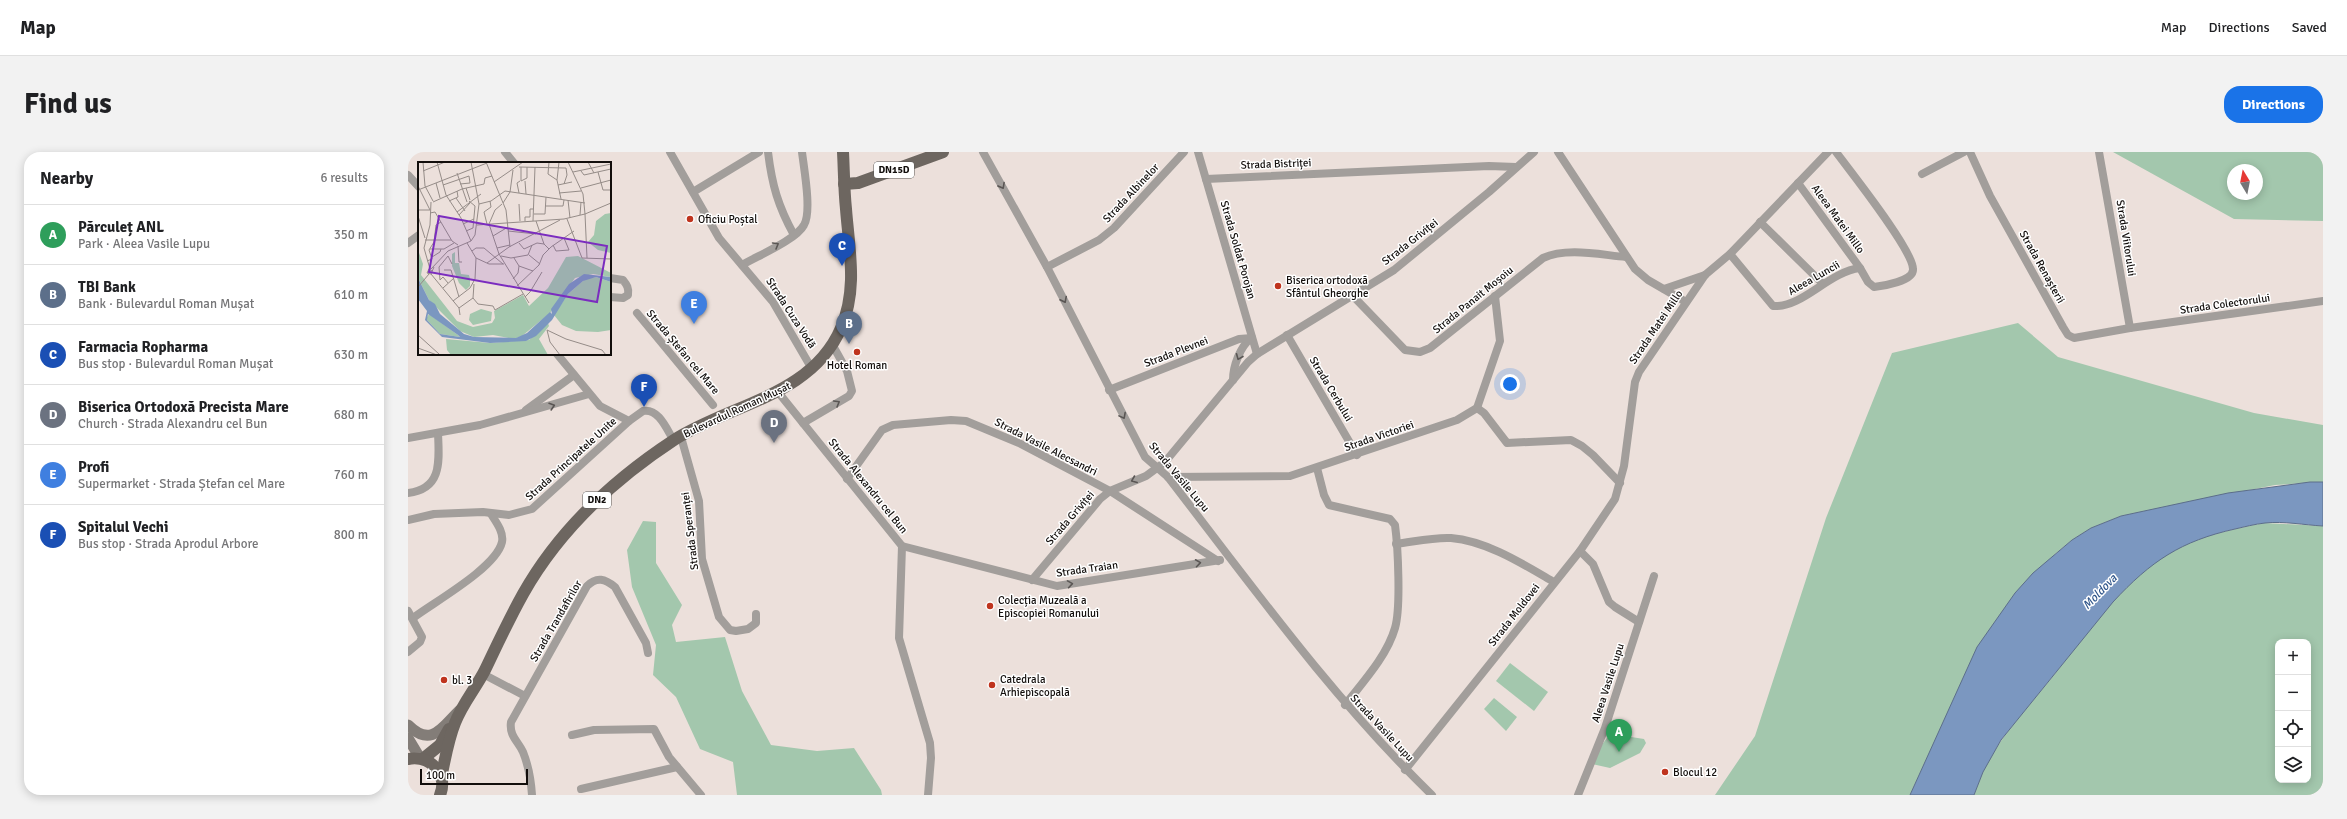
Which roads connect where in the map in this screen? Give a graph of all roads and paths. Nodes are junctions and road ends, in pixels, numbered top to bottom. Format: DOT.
graph roads {
  1 [pos="505,152"];
  2 [pos="670,152"];
  3 [pos="759,152"];
  4 [pos="768,152"];
  5 [pos="802,152"];
  6 [pos="843,152"];
  7 [pos="943,152"];
  8 [pos="983,152"];
  9 [pos="1184,152"];
  10 [pos="1198,152"];
  11 [pos="1534,152"];
  12 [pos="1558,152"];
  13 [pos="1828,152"];
  14 [pos="1836,152"];
  15 [pos="1964,152"];
  16 [pos="1970,152"];
  17 [pos="2099,152"];
  18 [pos="513,162"];
  19 [pos="1516,167"];
  20 [pos="1922,174"];
  21 [pos="408,175"];
  22 [pos="1206,180"];
  23 [pos="1798,183"];
  24 [pos="844,184"];
  25 [pos="418,186"];
  26 [pos="692,192"];
  27 [pos="1760,222"];
  28 [pos="794,235"];
  29 [pos="418,236"];
  30 [pos="408,243"];
  31 [pos="1730,254"];
  32 [pos="1626,257"];
  33 [pos="742,265"];
  34 [pos="1047,267"];
  35 [pos="1860,268"];
  36 [pos="1705,275"];
  37 [pos="611,278"];
  38 [pos="1822,283"];
  39 [pos="1664,289"];
  40 [pos="1353,296"];
  41 [pos="1496,296"];
  42 [pos="611,297"];
  43 [pos="2323,301"];
  44 [pos="1686,302"];
  45 [pos="637,313"];
  46 [pos="2130,328"];
  47 [pos="1287,335"];
  48 [pos="1252,338"];
  49 [pos="832,344"];
  50 [pos="1257,354"];
  51 [pos="558,355"];
  52 [pos="812,369"];
  53 [pos="574,375"];
  54 [pos="1233,380"];
  55 [pos="1109,390"];
  56 [pos="778,392"];
  57 [pos="590,394"];
  58 [pos="713,405"];
  59 [pos="1477,408"];
  60 [pos="515,417"];
  61 [pos="629,421"];
  62 [pos="803,423"];
  63 [pos="438,433"];
  64 [pos="408,438"];
  65 [pos="677,439"];
  66 [pos="1357,455"];
  67 [pos="1624,466"];
  68 [pos="1317,468"];
  69 [pos="1157,469"];
  70 [pos="1168,478"];
  71 [pos="847,479"];
  72 [pos="1620,483"];
  73 [pos="1110,491"];
  74 [pos="408,493"];
  75 [pos="491,514"];
  76 [pos="408,520"];
  77 [pos="1396,544"];
  78 [pos="902,546"];
  79 [pos="1580,551"];
  80 [pos="1230,559"];
  81 [pos="1218,561"];
  82 [pos="1654,576"];
  83 [pos="1032,580"];
  84 [pos="1554,582"];
  85 [pos="410,614"];
  86 [pos="756,614"];
  87 [pos="1639,622"];
  88 [pos="408,652"];
  89 [pos="648,653"];
  90 [pos="483,674"];
  91 [pos="525,696"];
  92 [pos="1346,705"];
  93 [pos="462,708"];
  94 [pos="454,724"];
  95 [pos="408,725"];
  96 [pos="572,735"];
  97 [pos="408,738"];
  98 [pos="417,758"];
  99 [pos="677,767"];
  100 [pos="1406,770"];
  101 [pos="930,783"];
  102 [pos="441,785"];
  103 [pos="581,789"];
  104 [pos="449,795"];
  105 [pos="532,795"];
  106 [pos="701,795"];
  107 [pos="928,795"];
  108 [pos="936,795"];
  109 [pos="1432,795"];
  110 [pos="1578,795"];
  1 -- 18 [label="street"];
  2 -- 26 [label="street, Strada Cuza Vodă"];
  3 -- 26 [label="street"];
  4 -- 28 [label="street"];
  5 -- 28 [label="street"];
  6 -- 24 [label="main road, Bulevardul Roman Mușat / DN2"];
  7 -- 24 [label="main road, DN15D"];
  8 -- 34 [label="street, Strada Vasile Lupu, one-way"];
  9 -- 34 [label="street, Strada Albinelor"];
  10 -- 22 [label="street, Strada Soldat Porojan"];
  11 -- 19 [label="street, Strada Griviței"];
  12 -- 32 [label="street"];
  13 -- 23 [label="street, Strada Matei Millo"];
  14 -- 35 [label="street"];
  15 -- 20 [label="street"];
  16 -- 46 [label="street, Strada Renașterii"];
  17 -- 46 [label="street, Strada Viitorului"];
  19 -- 22 [label="street, Strada Bistriței"];
  19 -- 40 [label="street, Strada Griviței"];
  21 -- 25 [label="street"];
  22 -- 48 [label="street, Strada Soldat Porojan"];
  23 -- 27 [label="street, Strada Matei Millo"];
  23 -- 35 [label="street, Aleea Matei Millo"];
  24 -- 49 [label="main road, Bulevardul Roman Mușat / DN2"];
  26 -- 33 [label="street, Strada Cuza Vodă"];
  27 -- 31 [label="street, Strada Matei Millo"];
  27 -- 38 [label="street"];
  33 -- 28 [label="street, one-way"];
  29 -- 30 [label="street"];
  31 -- 36 [label="street, Strada Matei Millo"];
  31 -- 38 [label="street, Aleea Luncii"];
  32 -- 39 [label="street"];
  32 -- 41 [label="street, Strada Panait Moșoiu"];
  33 -- 52 [label="street, Strada Cuza Vodă"];
  34 -- 55 [label="street, Strada Vasile Lupu, one-way"];
  35 -- 38 [label="street, Aleea Luncii"];
  36 -- 39 [label="street, Strada Matei Millo"];
  36 -- 44 [label="street, Strada Matei Millo"];
  37 -- 42 [label="street"];
  39 -- 44 [label="street"];
  40 -- 41 [label="street, Strada Panait Moșoiu"];
  40 -- 47 [label="street, Strada Griviței"];
  41 -- 59 [label="street"];
  43 -- 46 [label="street, Strada Colectorului"];
  44 -- 67 [label="street, Strada Matei Millo"];
  45 -- 58 [label="street, Strada Ștefan cel Mare"];
  47 -- 50 [label="street, Strada Griviței"];
  47 -- 66 [label="street, Strada Cerbului"];
  48 -- 50 [label="street, Strada Soldat Porojan"];
  48 -- 54 [label="street, Strada Griviței, one-way"];
  48 -- 55 [label="street, Strada Plevnei"];
  49 -- 52 [label="main road, Bulevardul Roman Mușat / DN2"];
  62 -- 49 [label="street, one-way"];
  50 -- 54 [label="street, Strada Griviței"];
  51 -- 53 [label="street"];
  52 -- 56 [label="main road, Bulevardul Roman Mușat / DN2"];
  53 -- 57 [label="street"];
  53 -- 60 [label="street"];
  54 -- 69 [label="street, Strada Griviței"];
  55 -- 69 [label="street, Strada Vasile Lupu, one-way"];
  56 -- 62 [label="street, Strada Alexandru cel Bun"];
  56 -- 65 [label="main road, Bulevardul Roman Mușat / DN2"];
  60 -- 57 [label="street, one-way"];
  57 -- 61 [label="street"];
  59 -- 66 [label="street, Strada Victoriei"];
  59 -- 72 [label="street"];
  60 -- 63 [label="street"];
  61 -- 65 [label="street, Strada Principatele Unite"];
  61 -- 75 [label="street, Strada Principatele Unite"];
  62 -- 71 [label="street, Strada Alexandru cel Bun"];
  63 -- 64 [label="street"];
  63 -- 74 [label="street"];
  65 -- 86 [label="street, Strada Speranței"];
  65 -- 90 [label="main road, Bulevardul Roman Mușat / DN2"];
  66 -- 68 [label="street, Strada Victoriei"];
  67 -- 72 [label="street, Strada Moldovei"];
  68 -- 70 [label="street, Strada Victoriei"];
  68 -- 77 [label="street"];
  69 -- 70 [label="street, Strada Vasile Lupu"];
  69 -- 73 [label="street, Strada Griviței, one-way"];
  70 -- 80 [label="street, Strada Vasile Lupu"];
  71 -- 73 [label="street, Strada Vasile Alecsandri"];
  71 -- 78 [label="street, Strada Alexandru cel Bun"];
  72 -- 79 [label="street, Strada Moldovei"];
  73 -- 81 [label="street, Strada Vasile Alecsandri"];
  73 -- 83 [label="street, Strada Griviței"];
  75 -- 76 [label="street, Strada Principatele Unite"];
  75 -- 85 [label="street"];
  77 -- 84 [label="street"];
  77 -- 92 [label="street"];
  78 -- 83 [label="street, Strada Traian"];
  78 -- 101 [label="street, Strada Alexandru cel Bun"];
  79 -- 84 [label="street, Strada Moldovei"];
  79 -- 87 [label="street"];
  80 -- 81 [label="street, Strada Traian"];
  80 -- 92 [label="street, Strada Vasile Lupu"];
  83 -- 81 [label="street, Strada Traian, one-way"];
  82 -- 87 [label="street, Aleea Vasile Lupu"];
  84 -- 100 [label="street, Strada Moldovei"];
  85 -- 88 [label="street"];
  87 -- 110 [label="street, Aleea Vasile Lupu"];
  89 -- 91 [label="street, Strada Trandafirilor"];
  90 -- 91 [label="street"];
  90 -- 93 [label="main road, Bulevardul Roman Mușat / DN2"];
  91 -- 105 [label="street"];
  92 -- 100 [label="street, Strada Vasile Lupu"];
  93 -- 94 [label="main road, Bulevardul Roman Mușat / DN2"];
  93 -- 95 [label="street"];
  94 -- 98 [label="main road, Bulevardul Roman Mușat / DN2"];
  94 -- 102 [label="main road, Bulevardul Roman Mușat / DN2"];
  96 -- 99 [label="street"];
  97 -- 98 [label="street"];
  98 -- 102 [label="main road"];
  99 -- 103 [label="street"];
  99 -- 106 [label="street"];
  100 -- 109 [label="street, Strada Vasile Lupu"];
  101 -- 107 [label="street, Strada Alexandru cel Bun"];
  101 -- 108 [label="street"];
  102 -- 104 [label="street"];
}
